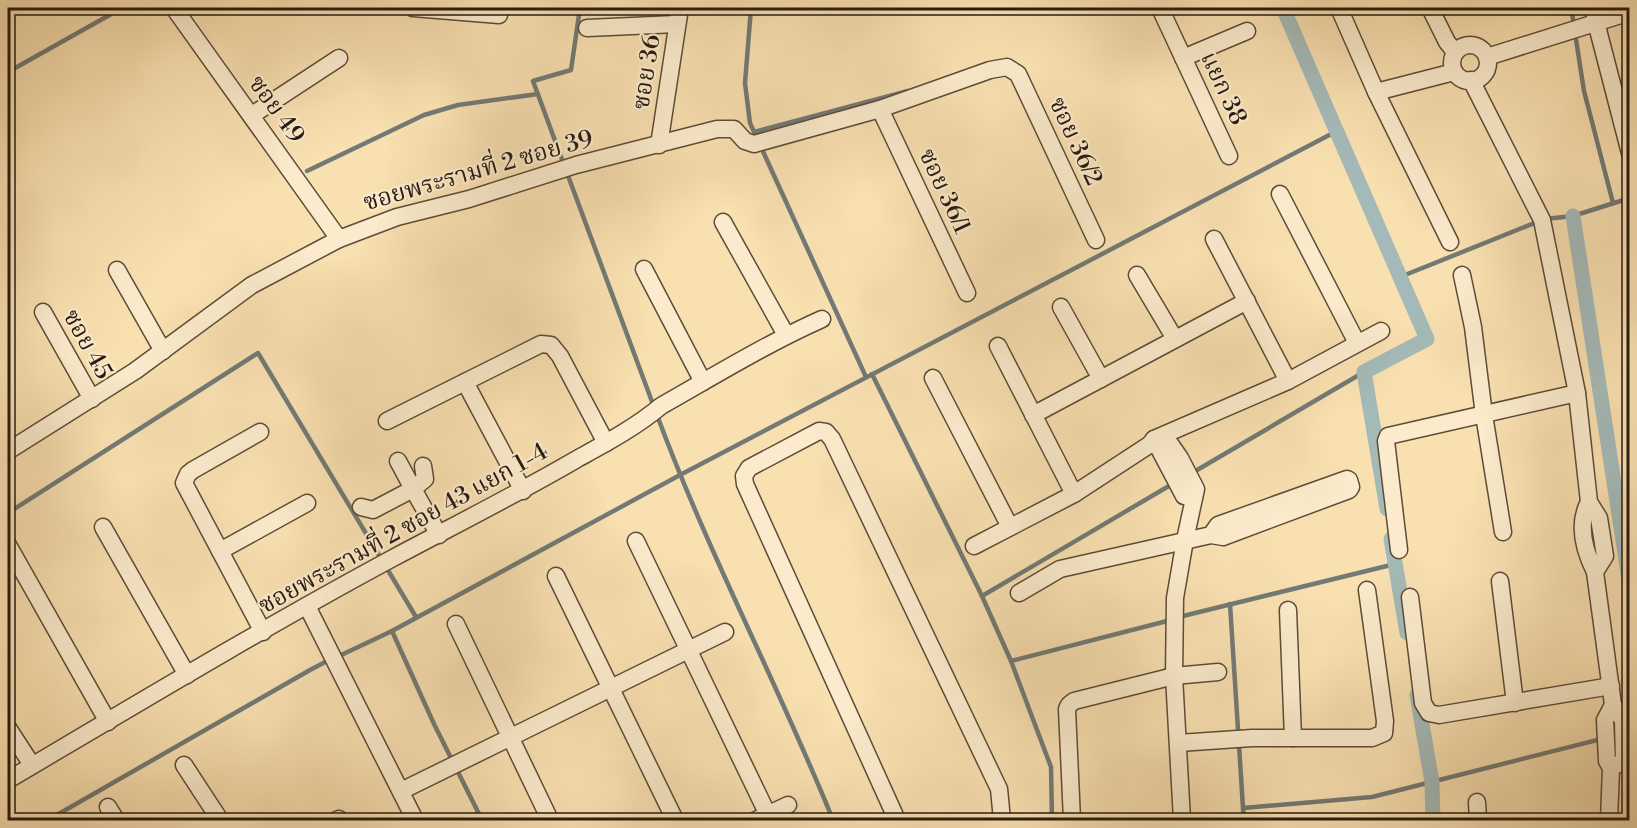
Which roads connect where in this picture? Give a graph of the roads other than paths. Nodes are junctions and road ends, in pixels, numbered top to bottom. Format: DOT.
graph roads {
  1 [pos="174,8"];
  2 [pos="413,8"];
  3 [pos="1160,8"];
  4 [pos="1339,8"];
  5 [pos="1430,8"];
  6 [pos="1629,12"];
  7 [pos="499,15"];
  8 [pos="1595,15"];
  9 [pos="679,16"];
  10 [pos="587,28"];
  11 [pos="1247,31"];
  12 [pos="1455,52"];
  13 [pos="1487,57"];
  14 [pos="339,58"];
  15 [pos="1184,58"];
  16 [pos="1007,67"];
  17 [pos="1454,72"];
  18 [pos="1471,80"];
  19 [pos="1376,92"];
  20 [pos="880,109"];
  21 [pos="252,115"];
  22 [pos="659,145"];
  23 [pos="1629,153"];
  24 [pos="1229,156"];
  25 [pos="1280,194"];
  26 [pos="723,222"];
  27 [pos="339,239"];
  28 [pos="1214,239"];
  29 [pos="1096,240"];
  30 [pos="1450,242"];
  31 [pos="644,269"];
  32 [pos="117,270"];
  33 [pos="1462,274"];
  34 [pos="1137,275"];
  35 [pos="967,293"];
  36 [pos="1247,301"];
  37 [pos="1061,307"];
  38 [pos="43,312"];
  39 [pos="822,319"];
  40 [pos="1381,330"];
  41 [pos="786,335"];
  42 [pos="1175,339"];
  43 [pos="1357,343"];
  44 [pos="998,346"];
  45 [pos="163,351"];
  46 [pos="933,378"];
  47 [pos="1101,379"];
  48 [pos="1288,381"];
  49 [pos="465,382"];
  50 [pos="704,382"];
  51 [pos="1576,393"];
  52 [pos="92,399"];
  53 [pos="1033,415"];
  54 [pos="1484,415"];
  55 [pos="387,421"];
  56 [pos="260,432"];
  57 [pos="1159,437"];
  58 [pos="606,443"];
  59 [pos="10,446"];
  60 [pos="398,460"];
  61 [pos="423,466"];
  62 [pos="413,489"];
  63 [pos="522,491"];
  64 [pos="1074,494"];
  65 [pos="1589,502"];
  66 [pos="307,503"];
  67 [pos="362,507"];
  68 [pos="103,527"];
  69 [pos="1010,527"];
  70 [pos="1503,532"];
  71 [pos="439,535"];
  72 [pos="1211,535"];
  73 [pos="1185,540"];
  74 [pos="636,541"];
  75 [pos="8,545"];
  76 [pos="974,546"];
  77 [pos="1399,550"];
  78 [pos="220,551"];
  79 [pos="1595,572"];
  80 [pos="556,576"];
  81 [pos="1500,581"];
  82 [pos="1367,590"];
  83 [pos="1018,593"];
  84 [pos="1410,597"];
  85 [pos="307,606"];
  86 [pos="1288,610"];
  87 [pos="456,624"];
  88 [pos="263,632"];
  89 [pos="725,632"];
  90 [pos="689,650"];
  91 [pos="1218,672"];
  92 [pos="187,675"];
  93 [pos="1174,676"];
  94 [pos="1611,686"];
  95 [pos="611,688"];
  96 [pos="1515,703"];
  97 [pos="1613,705"];
  98 [pos="108,722"];
  99 [pos="8,728"];
  100 [pos="510,737"];
  101 [pos="1293,738"];
  102 [pos="1179,743"];
  103 [pos="1614,758"];
  104 [pos="32,765"];
  105 [pos="184,765"];
  106 [pos="8,780"];
  107 [pos="401,791"];
  108 [pos="1477,802"];
  109 [pos="788,805"];
  110 [pos="762,818"];
  111 [pos="220,820"];
  112 [pos="415,820"];
  113 [pos="550,820"];
  114 [pos="675,820"];
  115 [pos="897,820"];
  116 [pos="1002,820"];
  117 [pos="1072,820"];
  118 [pos="1182,820"];
  119 [pos="1478,820"];
  120 [pos="1609,820"];
  1 -- 21 [label="street, ซอย 49"];
  2 -- 7 [label="street"];
  3 -- 15 [label="street, แยก 38"];
  4 -- 19 [label="street"];
  5 -- 12 [label="street"];
  6 -- 8 [label="street"];
  8 -- 13 [label="street"];
  8 -- 23 [label="street"];
  9 -- 10 [label="street"];
  9 -- 22 [label="street, ซอย 36"];
  11 -- 15 [label="street"];
  12 -- 13 [label="street"];
  12 -- 17 [label="street"];
  13 -- 18 [label="street"];
  14 -- 21 [label="street"];
  15 -- 24 [label="street, แยก 38"];
  16 -- 20 [label="street, ซอยพระรามที่ 2 ซอย 39"];
  16 -- 29 [label="street, ซอย 36/2"];
  17 -- 18 [label="street"];
  17 -- 19 [label="street"];
  18 -- 51 [label="street"];
  19 -- 30 [label="street"];
  20 -- 22 [label="street, ซอยพระรามที่ 2 ซอย 39"];
  20 -- 35 [label="street, ซอย 36/1"];
  21 -- 27 [label="street, ซอย 49"];
  22 -- 27 [label="street, ซอยพระรามที่ 2 ซอย 39"];
  25 -- 43 [label="street"];
  26 -- 41 [label="street"];
  27 -- 45 [label="street, ซอยพระรามที่ 2 ซอย 39"];
  28 -- 36 [label="street"];
  31 -- 50 [label="street"];
  32 -- 45 [label="street"];
  33 -- 54 [label="street"];
  34 -- 42 [label="street"];
  36 -- 42 [label="street"];
  36 -- 48 [label="street"];
  37 -- 47 [label="street"];
  38 -- 52 [label="street, ซอย 45"];
  39 -- 41 [label="street, ซอยพระรามที่ 2 ซอย 43 แยก 1-4"];
  40 -- 43 [label="street"];
  41 -- 50 [label="street, ซอยพระรามที่ 2 ซอย 43 แยก 1-4"];
  42 -- 47 [label="street"];
  43 -- 48 [label="street"];
  44 -- 53 [label="street"];
  45 -- 52 [label="street, ซอยพระรามที่ 2 ซอย 39"];
  46 -- 69 [label="street"];
  47 -- 53 [label="street"];
  48 -- 57 [label="street"];
  49 -- 55 [label="street"];
  49 -- 58 [label="street"];
  49 -- 63 [label="street"];
  50 -- 58 [label="street, ซอยพระรามที่ 2 ซอย 43 แยก 1-4"];
  51 -- 54 [label="street"];
  51 -- 65 [label="street"];
  52 -- 59 [label="street, ซอยพระรามที่ 2 ซอย 39"];
  53 -- 64 [label="street"];
  54 -- 70 [label="street"];
  54 -- 77 [label="street"];
  56 -- 78 [label="street"];
  57 -- 64 [label="street"];
  57 -- 73 [label="street"];
  58 -- 63 [label="street, ซอยพระรามที่ 2 ซอย 43 แยก 1-4"];
  60 -- 62 [label="street"];
  61 -- 62 [label="street"];
  62 -- 67 [label="street"];
  62 -- 71 [label="street"];
  63 -- 71 [label="street, ซอยพระรามที่ 2 ซอย 43 แยก 1-4"];
  64 -- 69 [label="street"];
  65 -- 79 [label="street"];
  65 -- 79 [label="street"];
  66 -- 78 [label="street"];
  68 -- 92 [label="street"];
  69 -- 76 [label="street"];
  71 -- 85 [label="street, ซอยพระรามที่ 2 ซอย 43 แยก 1-4"];
  72 -- 72 [label="street"];
  72 -- 73 [label="street"];
  73 -- 83 [label="street"];
  73 -- 93 [label="street"];
  74 -- 90 [label="street"];
  75 -- 98 [label="street"];
  78 -- 88 [label="street"];
  79 -- 94 [label="street"];
  80 -- 95 [label="street"];
  81 -- 96 [label="street"];
  82 -- 101 [label="street"];
  84 -- 96 [label="street"];
  85 -- 88 [label="street, ซอยพระรามที่ 2 ซอย 43 แยก 1-4"];
  85 -- 107 [label="street"];
  86 -- 101 [label="street"];
  87 -- 100 [label="street"];
  88 -- 92 [label="street, ซอยพระรามที่ 2 ซอย 43 แยก 1-4"];
  89 -- 90 [label="street"];
  90 -- 95 [label="street"];
  90 -- 110 [label="street"];
  91 -- 93 [label="street"];
  92 -- 98 [label="street, ซอยพระรามที่ 2 ซอย 43 แยก 1-4"];
  93 -- 102 [label="street"];
  93 -- 117 [label="street"];
  94 -- 96 [label="street"];
  94 -- 97 [label="street"];
  95 -- 100 [label="street"];
  95 -- 114 [label="street"];
  97 -- 103 [label="street"];
  97 -- 103 [label="street"];
  98 -- 104 [label="street, ซอยพระรามที่ 2 ซอย 43 แยก 1-4"];
  99 -- 104 [label="street"];
  100 -- 107 [label="street"];
  100 -- 113 [label="street"];
  101 -- 102 [label="street"];
  102 -- 118 [label="street"];
  103 -- 120 [label="street"];
  104 -- 106 [label="street, ซอยพระรามที่ 2 ซอย 43 แยก 1-4"];
  105 -- 111 [label="street"];
  107 -- 112 [label="street"];
  108 -- 119 [label="street"];
  109 -- 110 [label="street"];
  115 -- 116 [label="street"];
}
